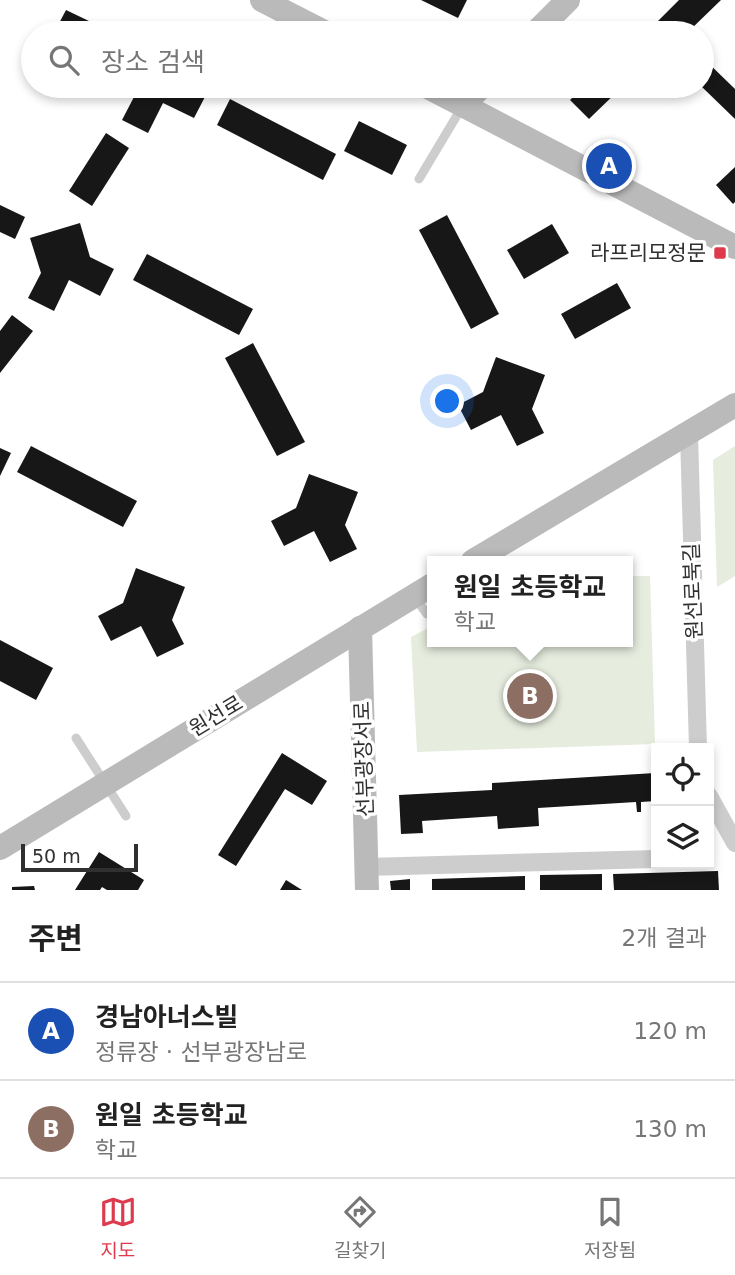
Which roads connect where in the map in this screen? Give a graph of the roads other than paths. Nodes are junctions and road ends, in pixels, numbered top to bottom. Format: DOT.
graph roads {
  1 [pos="262,0"];
  2 [pos="568,0"];
  3 [pos="303,21"];
  4 [pos="547,21"];
  5 [pos="449,98"];
  6 [pos="470,98"];
  7 [pos="463,105"];
  8 [pos="419,179"];
  9 [pos="735,247"];
  10 [pos="735,405"];
  11 [pos="689,433"];
  12 [pos="481,556"];
  13 [pos="424,599"];
  14 [pos="360,628"];
  15 [pos="76,737"];
  16 [pos="698,743"];
  17 [pos="105,784"];
  18 [pos="714,805"];
  19 [pos="126,816"];
  20 [pos="735,843"];
  21 [pos="0,848"];
  22 [pos="651,859"];
  23 [pos="367,879"];
  1 -- 3 [label="street"];
  2 -- 4 [label="street"];
  5 -- 7 [label="street"];
  6 -- 7 [label="street"];
  7 -- 8 [label="lane"];
  7 -- 9 [label="street"];
  10 -- 11 [label="street"];
  11 -- 12 [label="street"];
  11 -- 16 [label="street, 원선로북길"];
  13 -- 14 [label="street, 원선로"];
  14 -- 17 [label="street, 원선로"];
  14 -- 23 [label="street, 선부광장서로"];
  15 -- 17 [label="lane"];
  17 -- 19 [label="lane"];
  17 -- 21 [label="street, 원선로"];
  18 -- 20 [label="street"];
  22 -- 23 [label="street"];
}
